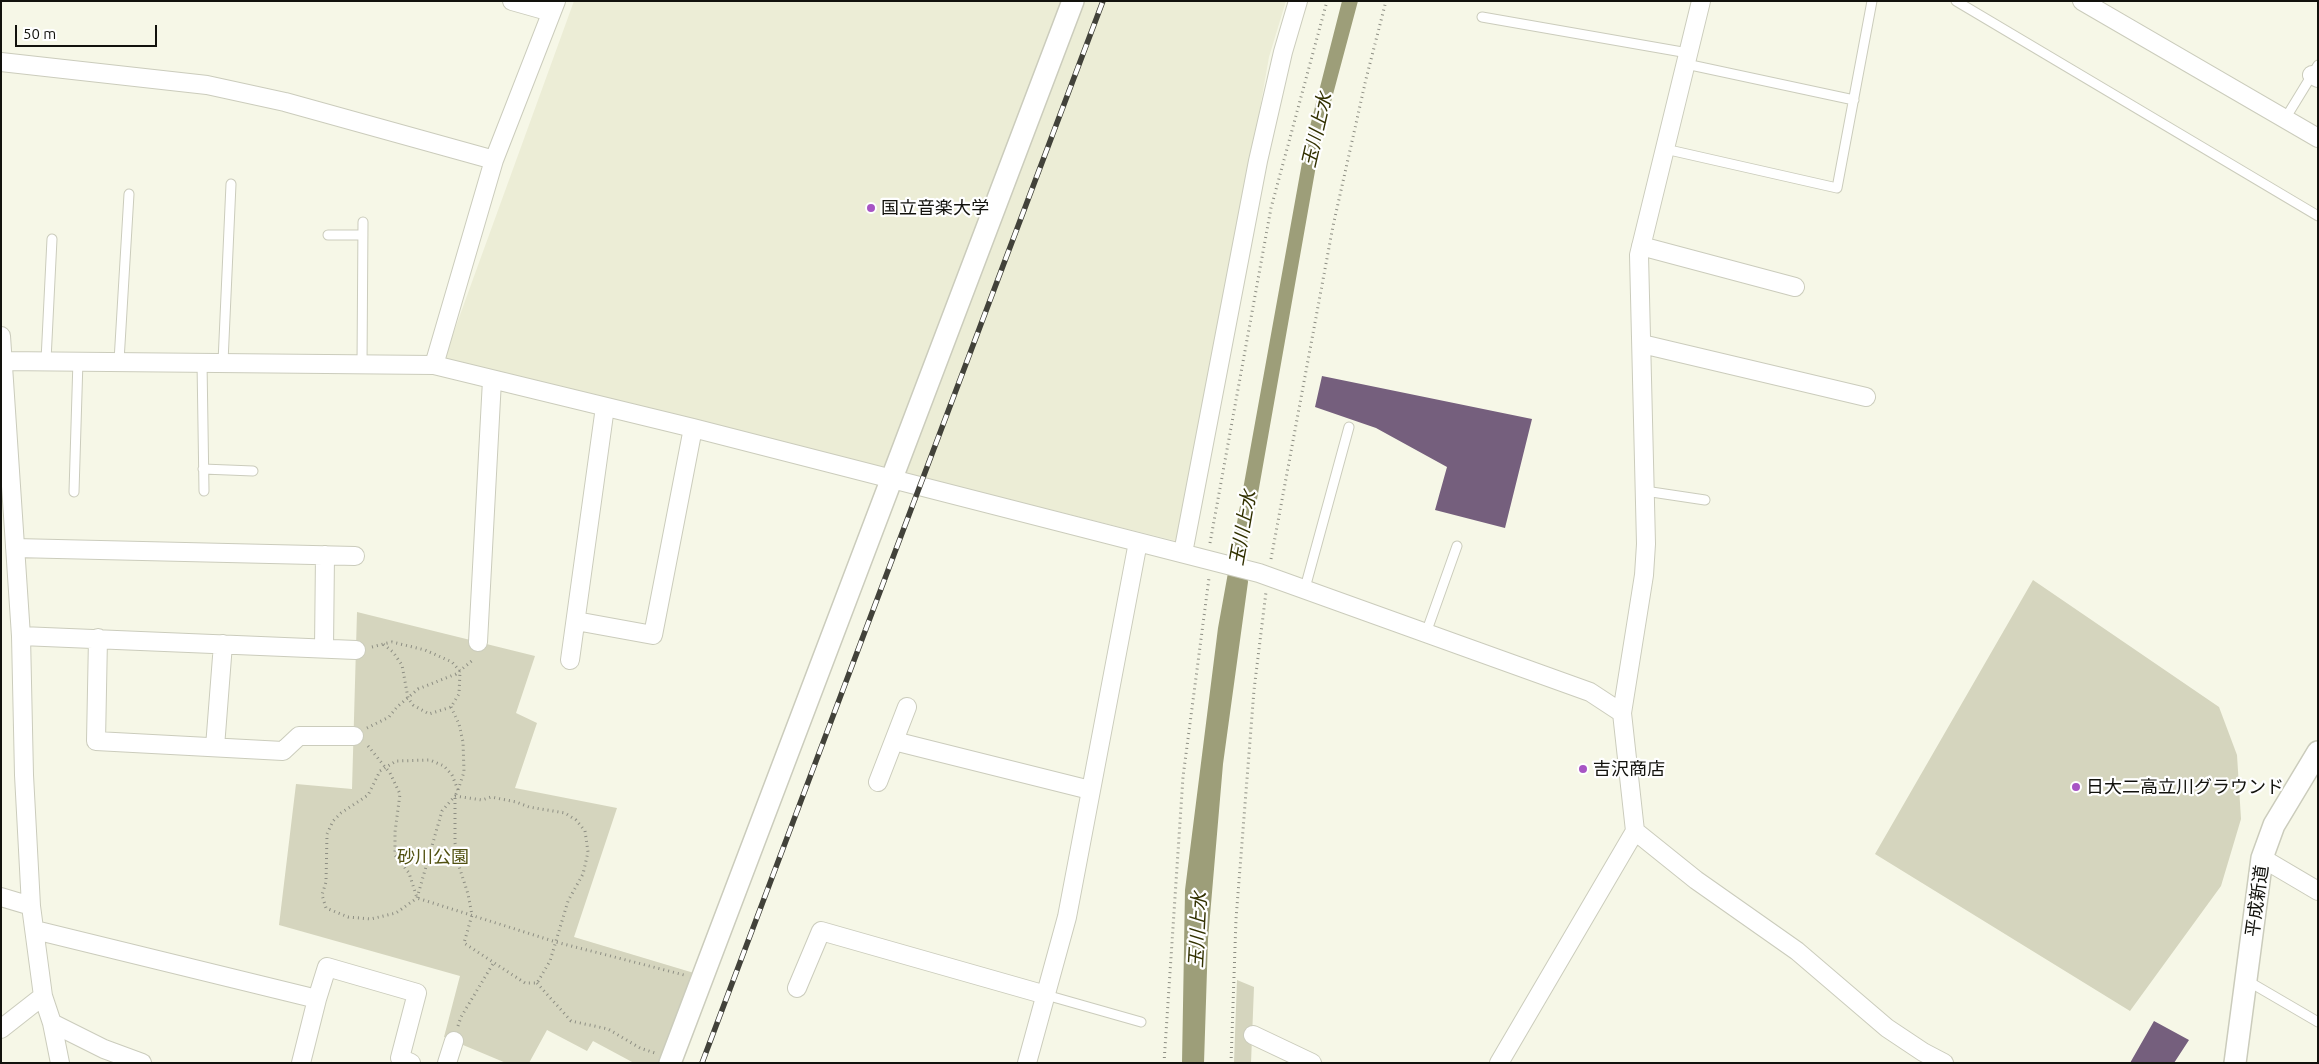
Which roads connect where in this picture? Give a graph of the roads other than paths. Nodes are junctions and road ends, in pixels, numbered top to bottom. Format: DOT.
graph roads {
  1 [pos="512,1"];
  2 [pos="1073,1"];
  3 [pos="1298,1"];
  4 [pos="1701,1"];
  5 [pos="1872,1"];
  6 [pos="1956,1"];
  7 [pos="2082,1"];
  8 [pos="554,6"];
  9 [pos="1482,17"];
  10 [pos="1687,59"];
  11 [pos="1,62"];
  12 [pos="2316,73"];
  13 [pos="1854,100"];
  14 [pos="2285,119"];
  15 [pos="2318,138"];
  16 [pos="1665,149"];
  17 [pos="494,160"];
  18 [pos="230,184"];
  19 [pos="129,194"];
  20 [pos="2318,216"];
  21 [pos="362,222"];
  22 [pos="363,235"];
  23 [pos="328,236"];
  24 [pos="52,239"];
  25 [pos="1641,246"];
  26 [pos="1795,286"];
  27 [pos="1,336"];
  28 [pos="1642,344"];
  29 [pos="46,360"];
  30 [pos="78,360"];
  31 [pos="2,361"];
  32 [pos="119,361"];
  33 [pos="202,362"];
  34 [pos="223,362"];
  35 [pos="362,364"];
  36 [pos="434,365"];
  37 [pos="492,380"];
  38 [pos="1866,397"];
  39 [pos="605,407"];
  40 [pos="1349,427"];
  41 [pos="693,428"];
  42 [pos="203,469"];
  43 [pos="253,471"];
  44 [pos="891,480"];
  45 [pos="204,491"];
  46 [pos="1645,491"];
  47 [pos="74,492"];
  48 [pos="1705,500"];
  49 [pos="1138,542"];
  50 [pos="1457,546"];
  51 [pos="15,548"];
  52 [pos="1183,553"];
  53 [pos="326,555"];
  54 [pos="355,556"];
  55 [pos="1305,588"];
  56 [pos="576,621"];
  57 [pos="1426,633"];
  58 [pos="21,636"];
  59 [pos="98,638"];
  60 [pos="478,642"];
  61 [pos="223,644"];
  62 [pos="324,648"];
  63 [pos="356,650"];
  64 [pos="570,660"];
  65 [pos="907,707"];
  66 [pos="1622,713"];
  67 [pos="354,736"];
  68 [pos="894,741"];
  69 [pos="215,748"];
  70 [pos="2314,766"];
  71 [pos="878,782"];
  72 [pos="1090,790"];
  73 [pos="1635,831"];
  74 [pos="2262,858"];
  75 [pos="2318,891"];
  76 [pos="1,898"];
  77 [pos="31,906"];
  78 [pos="34,930"];
  79 [pos="2246,980"];
  80 [pos="797,988"];
  81 [pos="1046,994"];
  82 [pos="43,996"];
  83 [pos="317,999"];
  84 [pos="1141,1022"];
  85 [pos="2318,1022"];
  86 [pos="52,1023"];
  87 [pos="1,1029"];
  88 [pos="1253,1035"];
  89 [pos="454,1041"];
  90 [pos="671,1061"];
  91 [pos="60,1063"];
  92 [pos="142,1063"];
  93 [pos="301,1063"];
  94 [pos="411,1063"];
  95 [pos="447,1063"];
  96 [pos="1027,1063"];
  97 [pos="1312,1063"];
  98 [pos="1499,1063"];
  99 [pos="1944,1063"];
  100 [pos="2235,1063"];
  1 -- 8 [label="street"];
  2 -- 44 [label="street"];
  3 -- 52 [label="street"];
  4 -- 10 [label="street"];
  5 -- 13 [label="lane"];
  6 -- 20 [label="lane"];
  7 -- 14 [label="street"];
  8 -- 17 [label="street"];
  9 -- 10 [label="lane"];
  10 -- 13 [label="lane"];
  10 -- 16 [label="street"];
  11 -- 17 [label="street"];
  12 -- 14 [label="lane"];
  13 -- 16 [label="lane"];
  14 -- 15 [label="street"];
  16 -- 25 [label="street"];
  17 -- 36 [label="street"];
  18 -- 34 [label="lane"];
  19 -- 32 [label="lane"];
  21 -- 22 [label="lane"];
  22 -- 23 [label="lane"];
  22 -- 35 [label="lane"];
  24 -- 29 [label="lane"];
  25 -- 26 [label="street"];
  25 -- 28 [label="street"];
  27 -- 31 [label="street"];
  28 -- 38 [label="street"];
  28 -- 46 [label="street"];
  29 -- 30 [label="street"];
  29 -- 31 [label="street"];
  30 -- 32 [label="street"];
  30 -- 47 [label="lane"];
  31 -- 51 [label="street"];
  32 -- 33 [label="street"];
  33 -- 34 [label="street"];
  33 -- 42 [label="lane"];
  34 -- 35 [label="street"];
  35 -- 36 [label="street"];
  36 -- 37 [label="street"];
  37 -- 39 [label="street"];
  37 -- 60 [label="street"];
  39 -- 41 [label="street"];
  39 -- 56 [label="street"];
  40 -- 55 [label="lane"];
  41 -- 44 [label="street"];
  41 -- 56 [label="street"];
  42 -- 43 [label="lane"];
  42 -- 45 [label="lane"];
  44 -- 49 [label="street"];
  44 -- 90 [label="street"];
  46 -- 48 [label="lane"];
  46 -- 66 [label="street"];
  49 -- 52 [label="street"];
  49 -- 72 [label="street"];
  50 -- 57 [label="lane"];
  51 -- 53 [label="street"];
  51 -- 58 [label="street"];
  52 -- 55 [label="street"];
  53 -- 54 [label="street"];
  53 -- 62 [label="street"];
  55 -- 57 [label="street"];
  56 -- 64 [label="street"];
  57 -- 66 [label="street"];
  58 -- 59 [label="street"];
  58 -- 77 [label="street"];
  59 -- 61 [label="street"];
  59 -- 69 [label="street"];
  61 -- 62 [label="street"];
  61 -- 69 [label="street"];
  62 -- 63 [label="street"];
  65 -- 68 [label="street"];
  66 -- 73 [label="street"];
  67 -- 69 [label="street"];
  68 -- 71 [label="street"];
  68 -- 72 [label="street"];
  70 -- 74 [label="street, 平成新道"];
  72 -- 81 [label="street"];
  73 -- 98 [label="street"];
  73 -- 99 [label="street"];
  74 -- 75 [label="street"];
  74 -- 79 [label="street, 平成新道"];
  76 -- 77 [label="street"];
  77 -- 78 [label="street"];
  78 -- 82 [label="street"];
  78 -- 83 [label="street"];
  79 -- 85 [label="lane"];
  79 -- 100 [label="street, 平成新道"];
  80 -- 81 [label="street"];
  81 -- 84 [label="lane"];
  81 -- 96 [label="street"];
  82 -- 86 [label="street"];
  82 -- 87 [label="street"];
  83 -- 93 [label="street"];
  83 -- 94 [label="street"];
  86 -- 91 [label="street"];
  86 -- 92 [label="street"];
  88 -- 97 [label="street"];
  89 -- 95 [label="street"];
}
